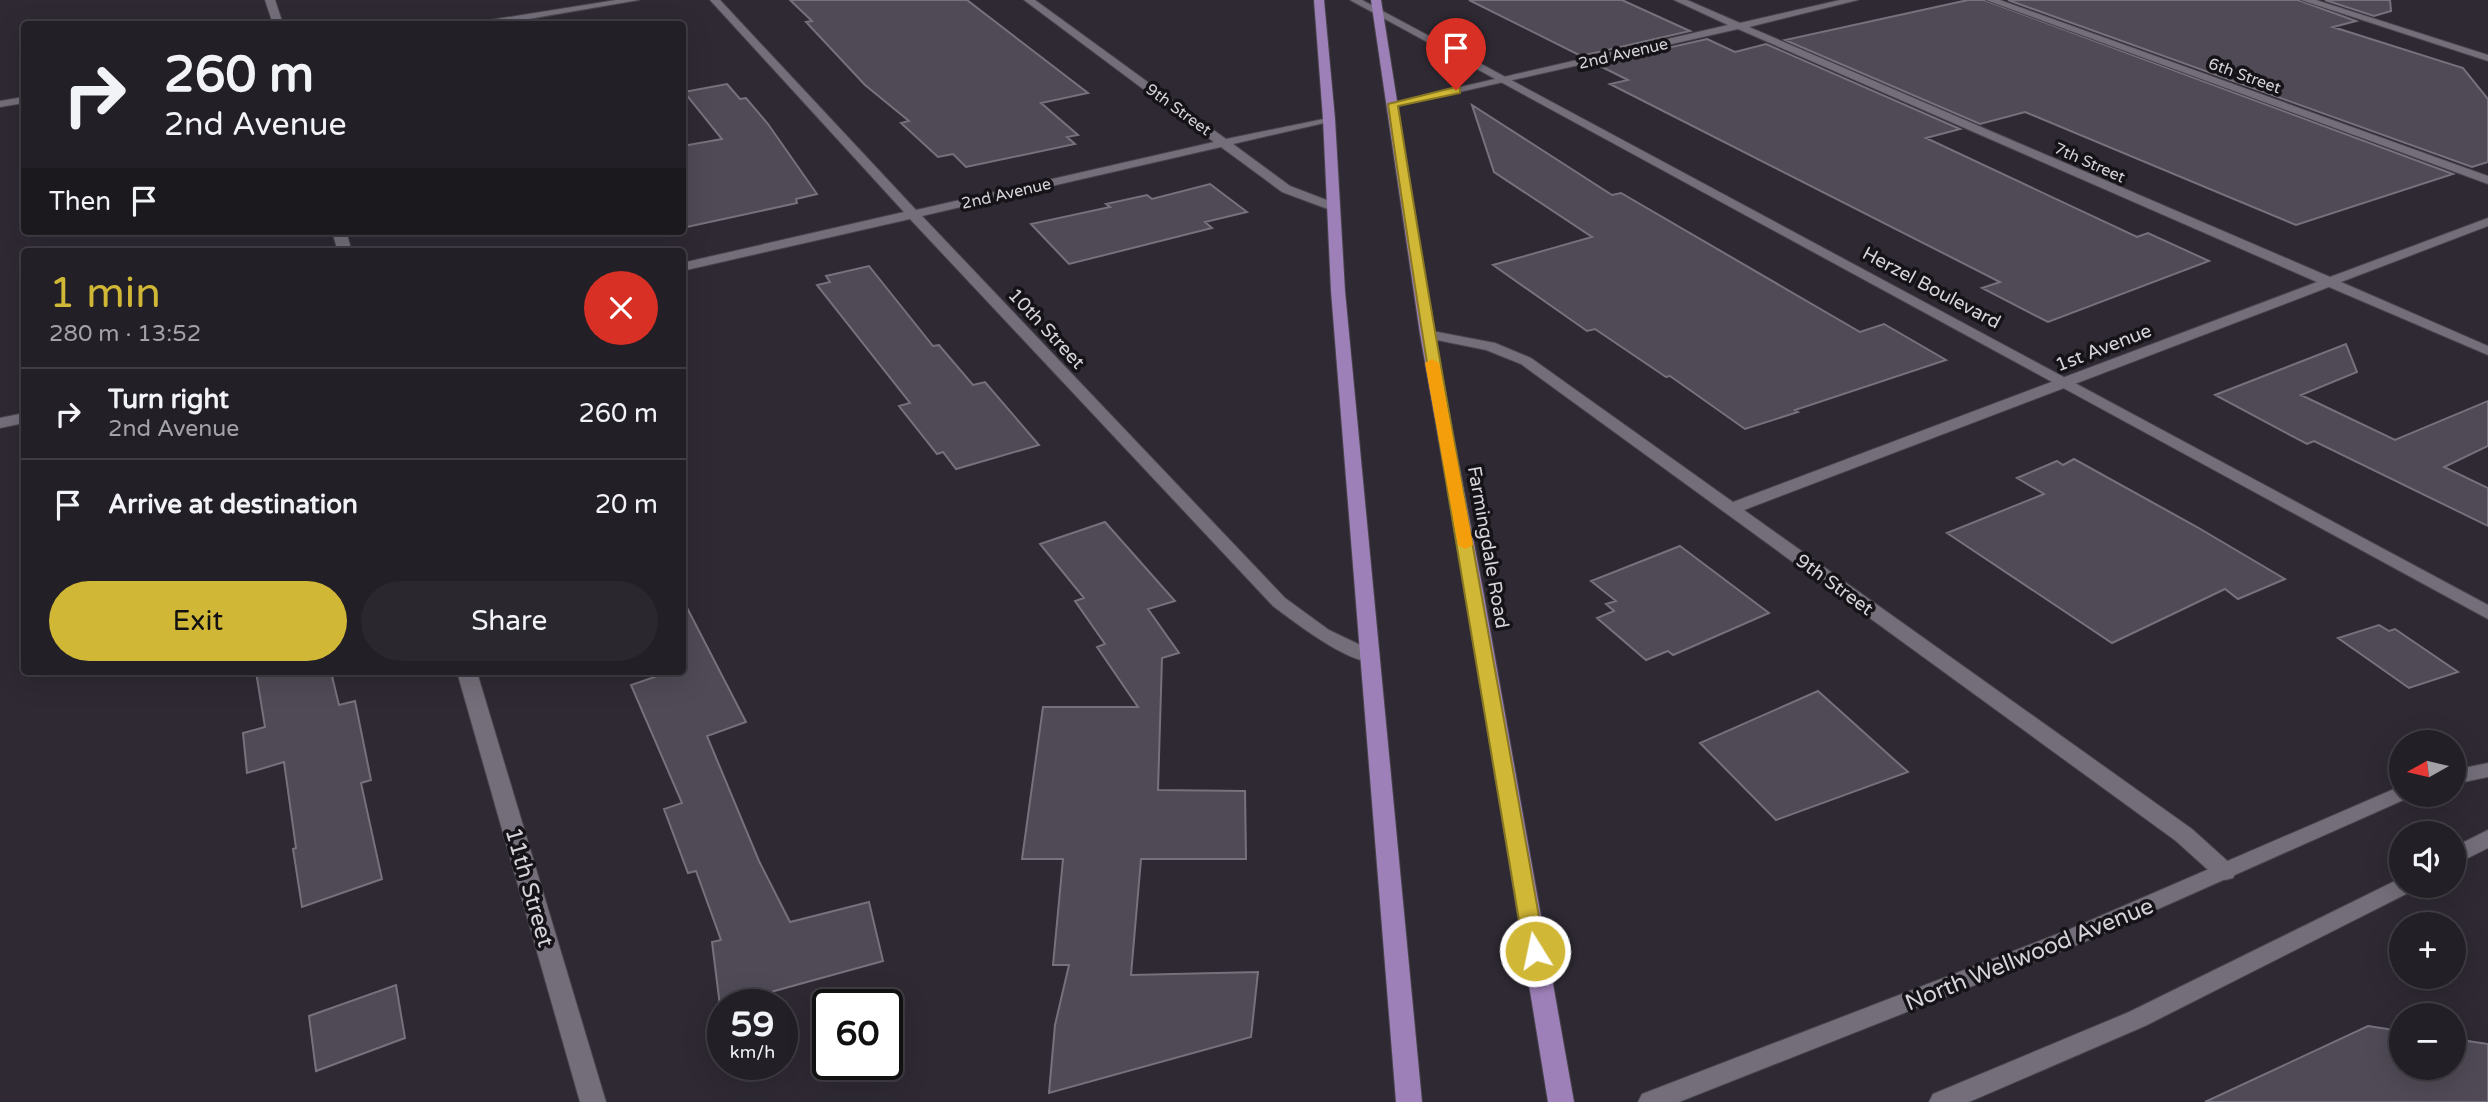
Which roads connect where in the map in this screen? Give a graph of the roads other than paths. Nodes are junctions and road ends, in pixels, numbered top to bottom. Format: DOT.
graph roads {
  1 [pos="270,0"];
  2 [pos="634,0"];
  3 [pos="715,0"];
  4 [pos="1029,0"];
  5 [pos="1319,0"];
  6 [pos="1355,0"];
  7 [pos="1376,0"];
  8 [pos="1679,0"];
  9 [pos="1853,0"];
  10 [pos="1991,0"];
  11 [pos="2305,0"];
  12 [pos="1378,12"];
  13 [pos="277,21"];
  14 [pos="503,21"];
  15 [pos="1739,26"];
  16 [pos="2488,58"];
  17 [pos="1505,80"];
  18 [pos="21,100"];
  19 [pos="0,103"];
  20 [pos="1393,104"];
  21 [pos="1329,119"];
  22 [pos="1226,143"];
  23 [pos="2488,180"];
  24 [pos="1333,208"];
  25 [pos="913,214"];
  26 [pos="2488,222"];
  27 [pos="686,266"];
  28 [pos="2329,282"];
  29 [pos="1427,334"];
  30 [pos="2488,351"];
  31 [pos="2064,382"];
  32 [pos="21,419"];
  33 [pos="0,423"];
  34 [pos="1731,509"];
  35 [pos="2488,613"];
  36 [pos="1370,657"];
  37 [pos="468,675"];
  38 [pos="2488,770"];
  39 [pos="2466,775"];
  40 [pos="2389,798"];
  41 [pos="2488,838"];
  42 [pos="2466,850"];
  43 [pos="2225,872"];
  44 [pos="2389,893"];
  45 [pos="593,1102"];
  46 [pos="1409,1102"];
  47 [pos="1561,1102"];
  48 [pos="1651,1102"];
  49 [pos="1942,1102"];
  1 -- 13 [label="street"];
  2 -- 14 [label="street"];
  3 -- 25 [label="street, 10th Street"];
  4 -- 22 [label="street, 9th Street"];
  5 -- 21 [label="main road"];
  6 -- 12 [label="street, Herzel Boulevard"];
  7 -- 12 [label="main road, Farmingdale Road"];
  8 -- 15 [label="street, 7th Street"];
  9 -- 15 [label="street, 2nd Avenue"];
  10 -- 23 [label="street, 6th Street"];
  11 -- 16 [label="street"];
  12 -- 17 [label="street, Herzel Boulevard"];
  12 -- 20 [label="main road, Farmingdale Road"];
  15 -- 17 [label="street, 2nd Avenue"];
  15 -- 28 [label="street, 7th Street"];
  17 -- 20 [label="street, 2nd Avenue"];
  17 -- 31 [label="street, Herzel Boulevard"];
  18 -- 19 [label="street"];
  20 -- 29 [label="main road, Farmingdale Road"];
  21 -- 22 [label="street, 2nd Avenue"];
  21 -- 24 [label="main road"];
  22 -- 24 [label="street, 9th Street"];
  22 -- 25 [label="street, 2nd Avenue"];
  24 -- 36 [label="main road"];
  25 -- 27 [label="street, 2nd Avenue"];
  25 -- 36 [label="street, 10th Street"];
  26 -- 28 [label="street, 1st Avenue"];
  28 -- 30 [label="street, 7th Street"];
  28 -- 31 [label="street, 1st Avenue"];
  29 -- 34 [label="street, 9th Street"];
  29 -- 47 [label="main road, Farmingdale Road"];
  31 -- 34 [label="street, 1st Avenue"];
  31 -- 35 [label="street, Herzel Boulevard"];
  32 -- 33 [label="street"];
  34 -- 43 [label="street, 9th Street"];
  36 -- 46 [label="main road"];
  37 -- 45 [label="street, 11th Street"];
  38 -- 39 [label="street"];
  40 -- 43 [label="street, North Wellwood Avenue"];
  41 -- 42 [label="street"];
  43 -- 48 [label="street, North Wellwood Avenue"];
  44 -- 49 [label="street"];
}
